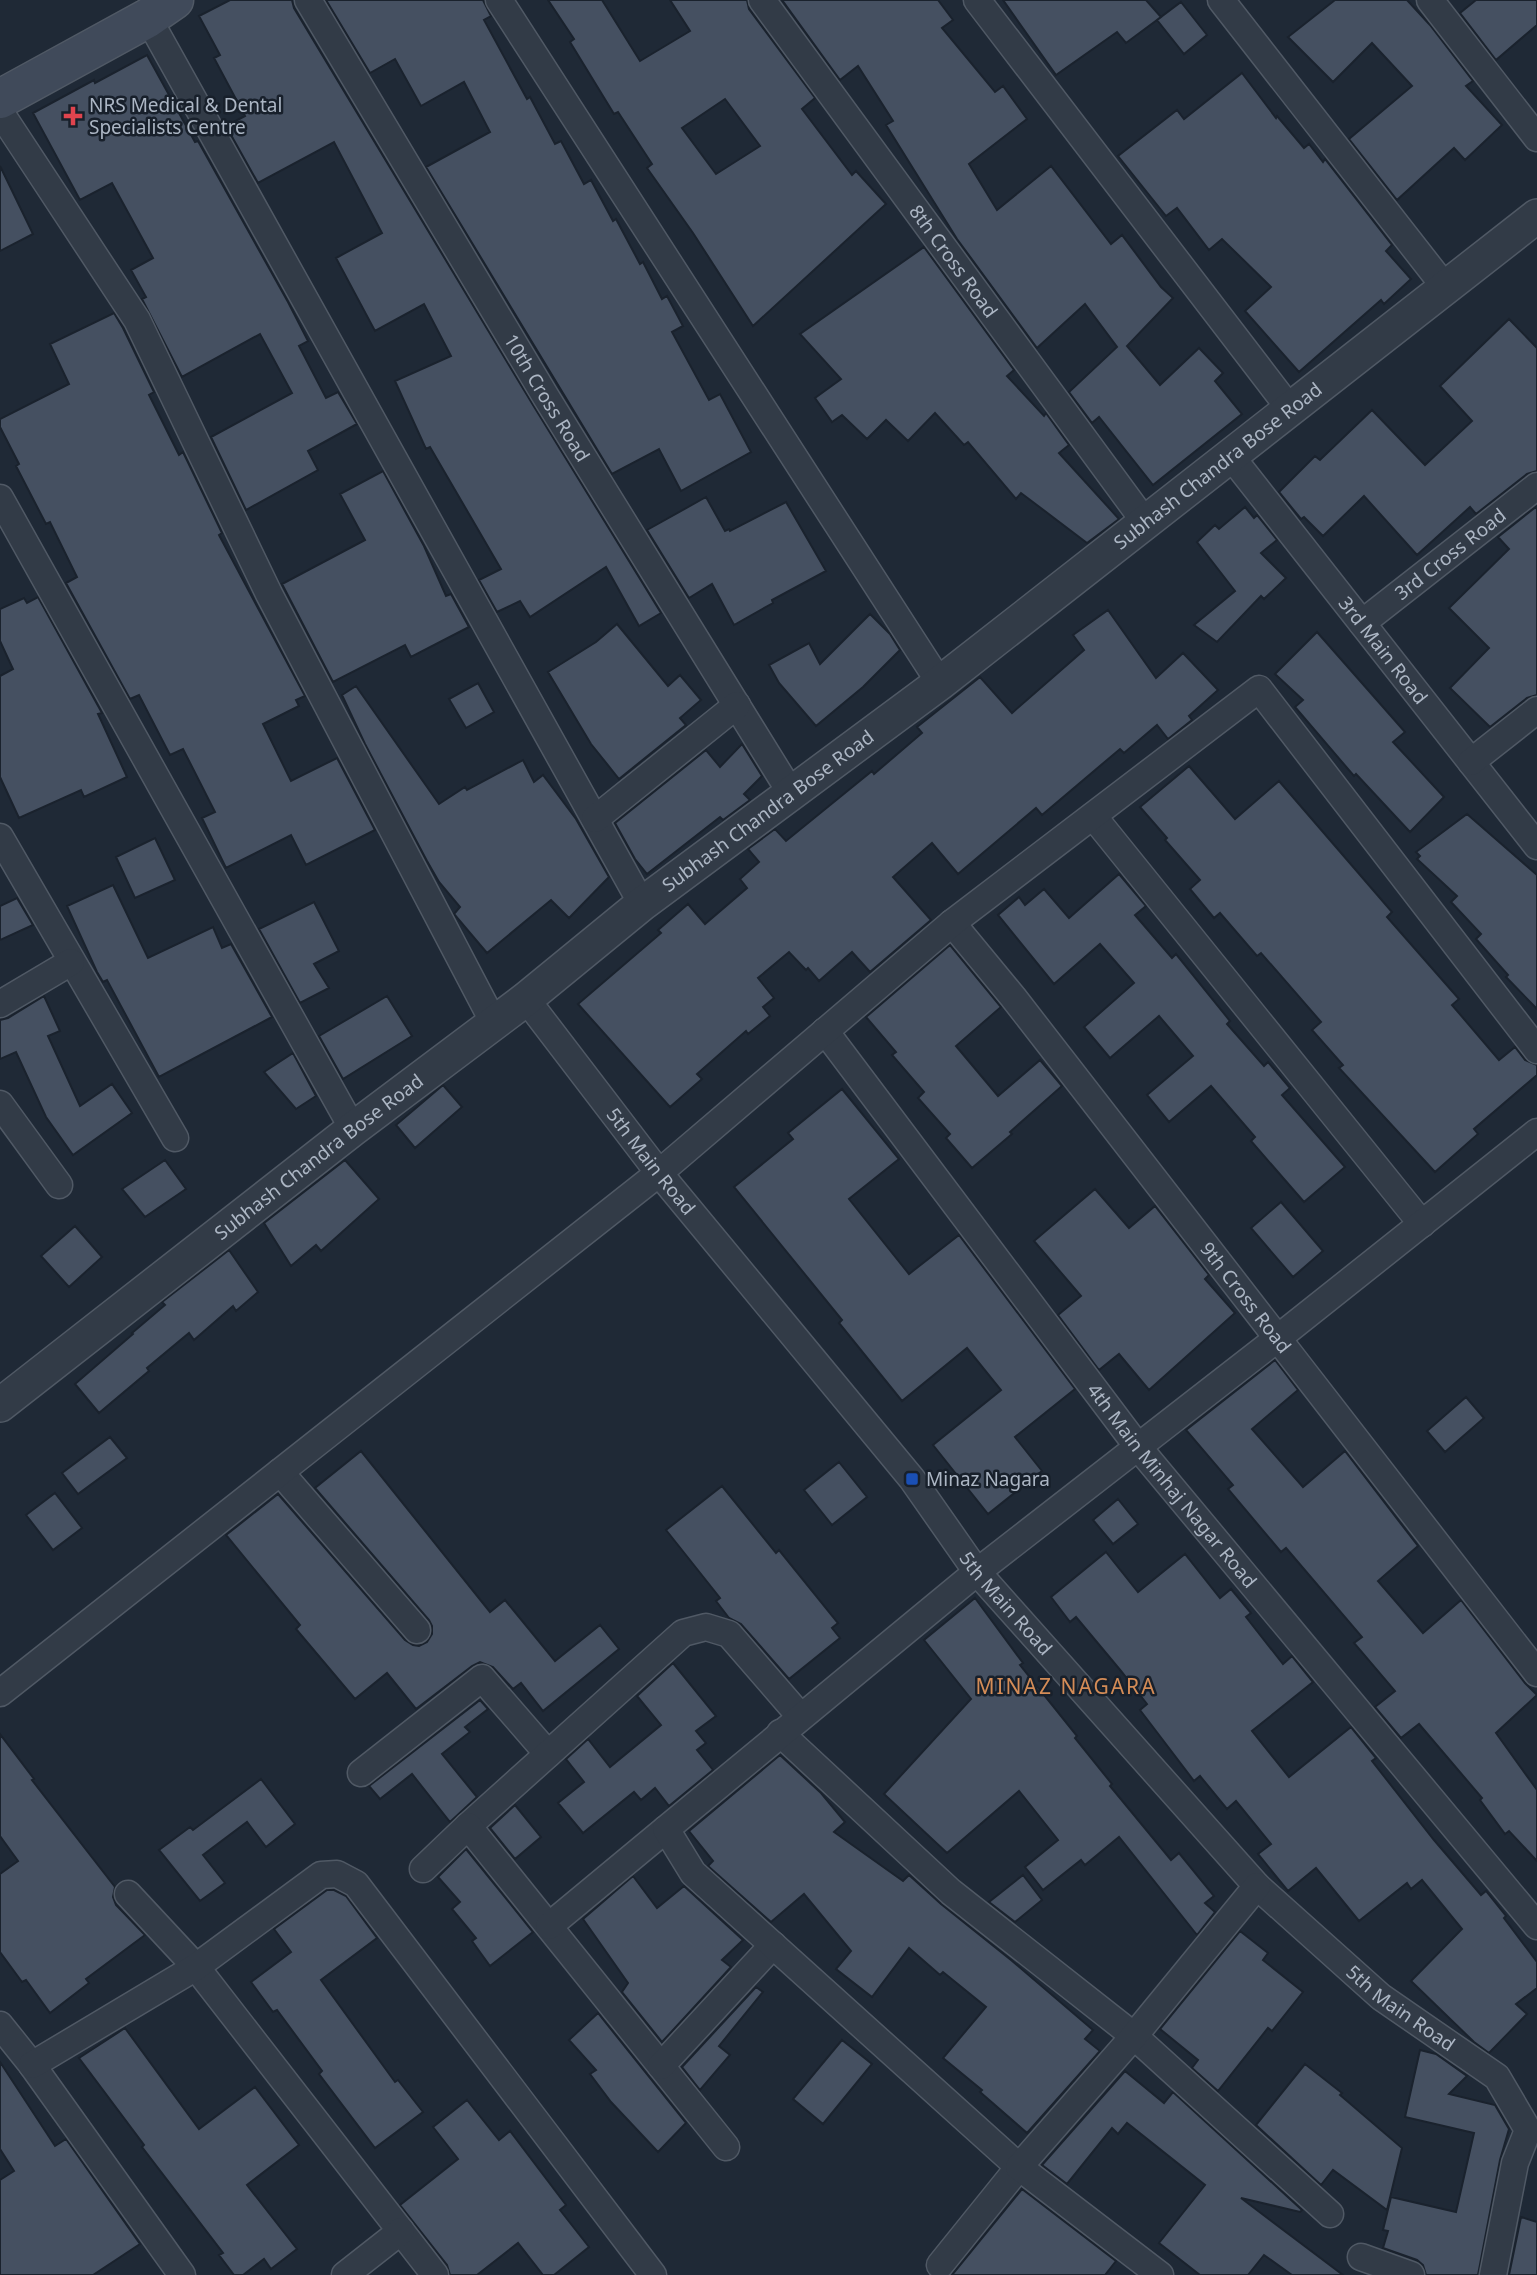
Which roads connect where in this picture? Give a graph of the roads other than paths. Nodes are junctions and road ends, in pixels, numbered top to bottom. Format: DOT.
graph roads {
  1 [pos="308,0"];
  2 [pos="499,0"];
  3 [pos="762,0"];
  4 [pos="977,0"];
  5 [pos="1221,0"];
  6 [pos="1430,0"];
  7 [pos="160,7"];
  8 [pos="0,99"];
  9 [pos="0,112"];
  10 [pos="1537,138"];
  11 [pos="1537,216"];
  12 [pos="1446,287"];
  13 [pos="1290,409"];
  14 [pos="1230,455"];
  15 [pos="1537,486"];
  16 [pos="0,498"];
  17 [pos="1145,522"];
  18 [pos="1362,623"];
  19 [pos="940,683"];
  20 [pos="737,705"];
  21 [pos="1537,710"];
  22 [pos="1471,762"];
  23 [pos="791,793"];
  24 [pos="1093,816"];
  25 [pos="595,819"];
  26 [pos="0,837"];
  27 [pos="1537,846"];
  28 [pos="642,904"];
  29 [pos="952,923"];
  30 [pos="71,962"];
  31 [pos="526,999"];
  32 [pos="0,1004"];
  33 [pos="494,1023"];
  34 [pos="825,1031"];
  35 [pos="1537,1049"];
  36 [pos="0,1104"];
  37 [pos="353,1129"];
  38 [pos="175,1138"];
  39 [pos="1535,1138"];
  40 [pos="659,1173"];
  41 [pos="59,1185"];
  42 [pos="1422,1224"];
  43 [pos="1278,1338"];
  44 [pos="0,1405"];
  45 [pos="1138,1447"];
  46 [pos="280,1472"];
  47 [pos="977,1572"];
  48 [pos="417,1630"];
  49 [pos="1537,1674"];
  50 [pos="0,1693"];
  51 [pos="790,1724"];
  52 [pos="548,1754"];
  53 [pos="361,1773"];
  54 [pos="468,1826"];
  55 [pos="666,1829"];
  56 [pos="423,1868"];
  57 [pos="1257,1886"];
  58 [pos="128,1894"];
  59 [pos="549,1926"];
  60 [pos="1537,1926"];
  61 [pos="773,1945"];
  62 [pos="196,1967"];
  63 [pos="0,2025"];
  64 [pos="1134,2036"];
  65 [pos="32,2065"];
  66 [pos="661,2066"];
  67 [pos="726,2147"];
  68 [pos="1019,2167"];
  69 [pos="1330,2214"];
  70 [pos="401,2231"];
  71 [pos="1361,2257"];
  72 [pos="940,2265"];
  73 [pos="182,2275"];
  74 [pos="345,2275"];
  75 [pos="435,2275"];
  76 [pos="653,2275"];
  77 [pos="1159,2275"];
  78 [pos="1411,2275"];
  79 [pos="1493,2275"];
  1 -- 20 [label="street, 10th Cross Road"];
  2 -- 19 [label="street"];
  3 -- 17 [label="street, 8th Cross Road"];
  4 -- 13 [label="street"];
  5 -- 12 [label="street"];
  6 -- 10 [label="street"];
  7 -- 8 [label="main road"];
  7 -- 25 [label="street"];
  9 -- 33 [label="street"];
  11 -- 12 [label="street, Subhash Chandra Bose Road"];
  12 -- 13 [label="street, Subhash Chandra Bose Road"];
  13 -- 14 [label="street, Subhash Chandra Bose Road"];
  14 -- 17 [label="street, Subhash Chandra Bose Road"];
  14 -- 18 [label="street, 3rd Main Road"];
  15 -- 18 [label="street, 3rd Cross Road"];
  16 -- 37 [label="street"];
  17 -- 19 [label="street, Subhash Chandra Bose Road"];
  18 -- 22 [label="street, 3rd Main Road"];
  19 -- 23 [label="street, Subhash Chandra Bose Road"];
  20 -- 23 [label="street, 10th Cross Road"];
  20 -- 25 [label="street"];
  21 -- 22 [label="street"];
  22 -- 27 [label="street, 3rd Main Road"];
  23 -- 28 [label="street, Subhash Chandra Bose Road"];
  24 -- 29 [label="street"];
  24 -- 35 [label="street"];
  24 -- 42 [label="street"];
  25 -- 28 [label="street"];
  26 -- 30 [label="street"];
  28 -- 31 [label="street, Subhash Chandra Bose Road"];
  29 -- 34 [label="street"];
  29 -- 43 [label="street, 9th Cross Road"];
  30 -- 32 [label="street"];
  30 -- 38 [label="street"];
  31 -- 33 [label="street, Subhash Chandra Bose Road"];
  31 -- 40 [label="street, 5th Main Road"];
  33 -- 37 [label="street, Subhash Chandra Bose Road"];
  34 -- 40 [label="street"];
  34 -- 45 [label="street, 4th Main Minhaj Nagar Road"];
  36 -- 41 [label="street"];
  37 -- 44 [label="street, Subhash Chandra Bose Road"];
  39 -- 42 [label="street"];
  40 -- 46 [label="street"];
  40 -- 47 [label="street, 5th Main Road"];
  42 -- 43 [label="street"];
  43 -- 45 [label="street"];
  43 -- 49 [label="street, 9th Cross Road"];
  45 -- 47 [label="street"];
  45 -- 60 [label="street, 4th Main Minhaj Nagar Road"];
  46 -- 48 [label="street"];
  46 -- 50 [label="street"];
  47 -- 51 [label="street"];
  47 -- 57 [label="street, 5th Main Road"];
  51 -- 52 [label="street"];
  51 -- 55 [label="street"];
  51 -- 64 [label="street"];
  52 -- 53 [label="street"];
  52 -- 54 [label="street"];
  54 -- 56 [label="street"];
  54 -- 59 [label="street"];
  55 -- 59 [label="street"];
  55 -- 61 [label="street"];
  57 -- 64 [label="street"];
  57 -- 79 [label="street, 5th Main Road"];
  58 -- 62 [label="street"];
  59 -- 66 [label="street"];
  61 -- 66 [label="street"];
  61 -- 68 [label="street"];
  62 -- 65 [label="street"];
  62 -- 70 [label="street"];
  62 -- 76 [label="street"];
  63 -- 65 [label="street"];
  64 -- 68 [label="street"];
  64 -- 69 [label="street"];
  65 -- 73 [label="street"];
  66 -- 67 [label="street"];
  68 -- 72 [label="street"];
  68 -- 77 [label="street"];
  70 -- 74 [label="street"];
  70 -- 75 [label="street"];
  71 -- 78 [label="street"];
}
